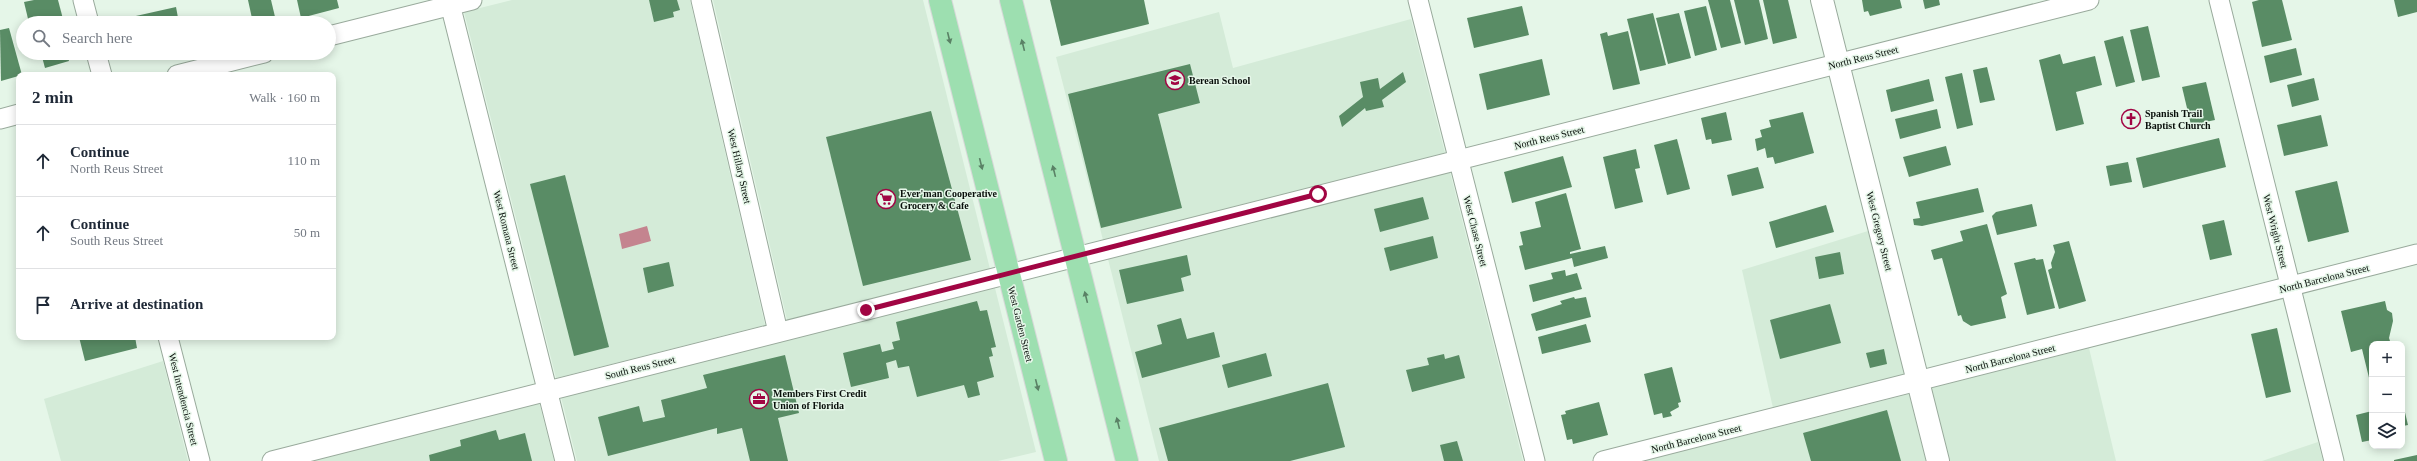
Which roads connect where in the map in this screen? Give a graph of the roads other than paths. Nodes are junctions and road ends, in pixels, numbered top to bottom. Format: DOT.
graph roads {
  1 [pos="83,0"];
  2 [pos="472,0"];
  3 [pos="701,0"];
  4 [pos="940,0"];
  5 [pos="1011,0"];
  6 [pos="1418,0"];
  7 [pos="1822,0"];
  8 [pos="2089,0"];
  9 [pos="2219,0"];
  10 [pos="450,3"];
  11 [pos="86,16"];
  12 [pos="336,34"];
  13 [pos="98,60"];
  14 [pos="236,60"];
  15 [pos="1838,64"];
  16 [pos="101,72"];
  17 [pos="189,72"];
  18 [pos="16,115"];
  19 [pos="0,119"];
  20 [pos="1458,160"];
  21 [pos="2417,254"];
  22 [pos="1076,257"];
  23 [pos="1009,274"];
  24 [pos="2290,287"];
  25 [pos="778,332"];
  26 [pos="169,340"];
  27 [pos="1918,382"];
  28 [pos="547,390"];
  29 [pos="200,461"];
  30 [pos="272,461"];
  31 [pos="565,461"];
  32 [pos="1056,461"];
  33 [pos="1127,461"];
  34 [pos="1535,461"];
  35 [pos="1603,461"];
  36 [pos="1938,461"];
  37 [pos="2334,461"];
  1 -- 11 [label="street"];
  2 -- 10 [label="street"];
  3 -- 25 [label="street, West Hillary Street"];
  4 -- 23 [label="main road, West Garden Street, one-way"];
  22 -- 5 [label="main road, one-way"];
  6 -- 20 [label="street, West Chase Street"];
  7 -- 15 [label="street, West Gregory Street"];
  8 -- 15 [label="street, North Reus Street"];
  9 -- 24 [label="street, West Wright Street"];
  10 -- 12 [label="street"];
  10 -- 28 [label="street, West Romana Street"];
  13 -- 16 [label="street"];
  14 -- 17 [label="street"];
  15 -- 20 [label="street, North Reus Street"];
  15 -- 27 [label="street, West Gregory Street"];
  18 -- 19 [label="street"];
  20 -- 22 [label="street, North Reus Street"];
  20 -- 34 [label="street, West Chase Street"];
  21 -- 24 [label="street, North Barcelona Street"];
  22 -- 23 [label="street, North Reus Street"];
  33 -- 22 [label="main road, one-way"];
  23 -- 25 [label="street, South Reus Street"];
  23 -- 32 [label="main road, West Garden Street, one-way"];
  24 -- 27 [label="street, North Barcelona Street"];
  24 -- 37 [label="street, West Wright Street"];
  25 -- 28 [label="street, South Reus Street"];
  26 -- 29 [label="street, West Intendencia Street"];
  27 -- 35 [label="street, North Barcelona Street"];
  27 -- 36 [label="street, West Gregory Street"];
  28 -- 30 [label="street, South Reus Street"];
  28 -- 31 [label="street, West Romana Street"];
}
